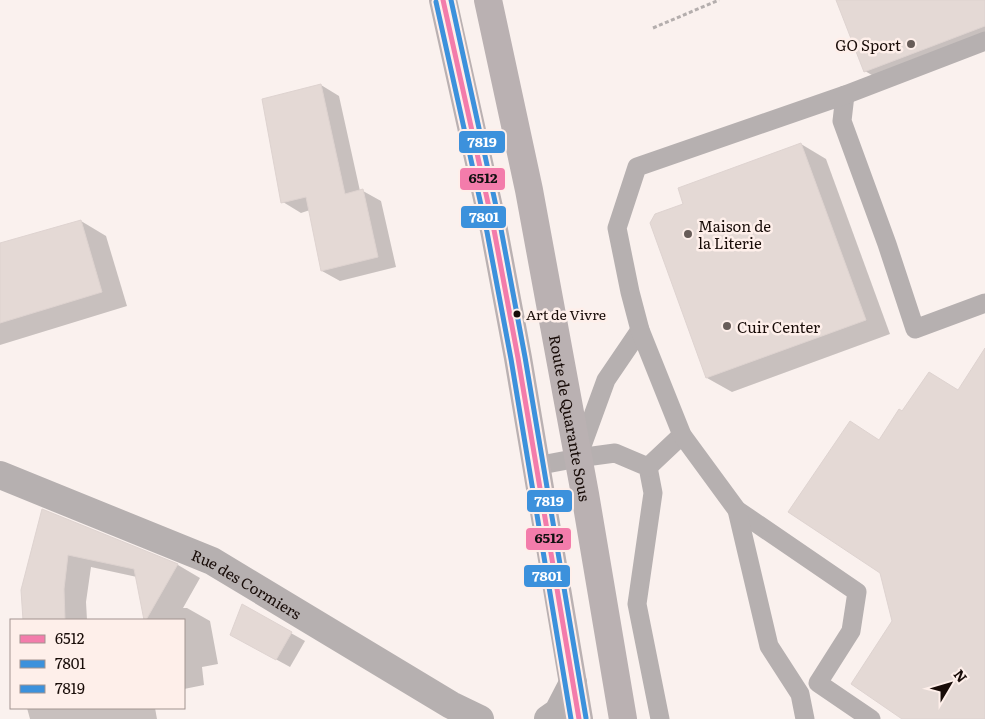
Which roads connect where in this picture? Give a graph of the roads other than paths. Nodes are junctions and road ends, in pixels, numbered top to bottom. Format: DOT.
graph roads {
  1 [pos="443,0"];
  2 [pos="488,0"];
  3 [pos="985,41"];
  4 [pos="844,95"];
  5 [pos="985,303"];
  6 [pos="640,330"];
  7 [pos="682,436"];
  8 [pos="578,458"];
  9 [pos="536,466"];
  10 [pos="648,467"];
  11 [pos="0,475"];
  12 [pos="737,510"];
  13 [pos="573,683"];
  14 [pos="818,683"];
  15 [pos="800,694"];
  16 [pos="623,718"];
  17 [pos="480,719"];
  18 [pos="548,719"];
  19 [pos="579,719"];
  20 [pos="660,719"];
  21 [pos="805,719"];
  22 [pos="871,719"];
  1 -- 9 [label="main road"];
  2 -- 8 [label="main road, Route de Quarante Sous"];
  3 -- 4 [label="lane"];
  4 -- 5 [label="lane"];
  4 -- 6 [label="lane"];
  6 -- 7 [label="lane"];
  6 -- 8 [label="lane"];
  7 -- 10 [label="lane"];
  7 -- 12 [label="lane"];
  8 -- 9 [label="lane"];
  8 -- 10 [label="lane"];
  8 -- 16 [label="main road, Route de Quarante Sous"];
  9 -- 13 [label="main road"];
  10 -- 20 [label="lane"];
  11 -- 17 [label="street, Rue des Cormiers"];
  12 -- 14 [label="lane"];
  12 -- 15 [label="lane"];
  13 -- 18 [label="street"];
  13 -- 19 [label="main road"];
  14 -- 15 [label="lane"];
  14 -- 22 [label="lane"];
  15 -- 21 [label="lane"];
}
